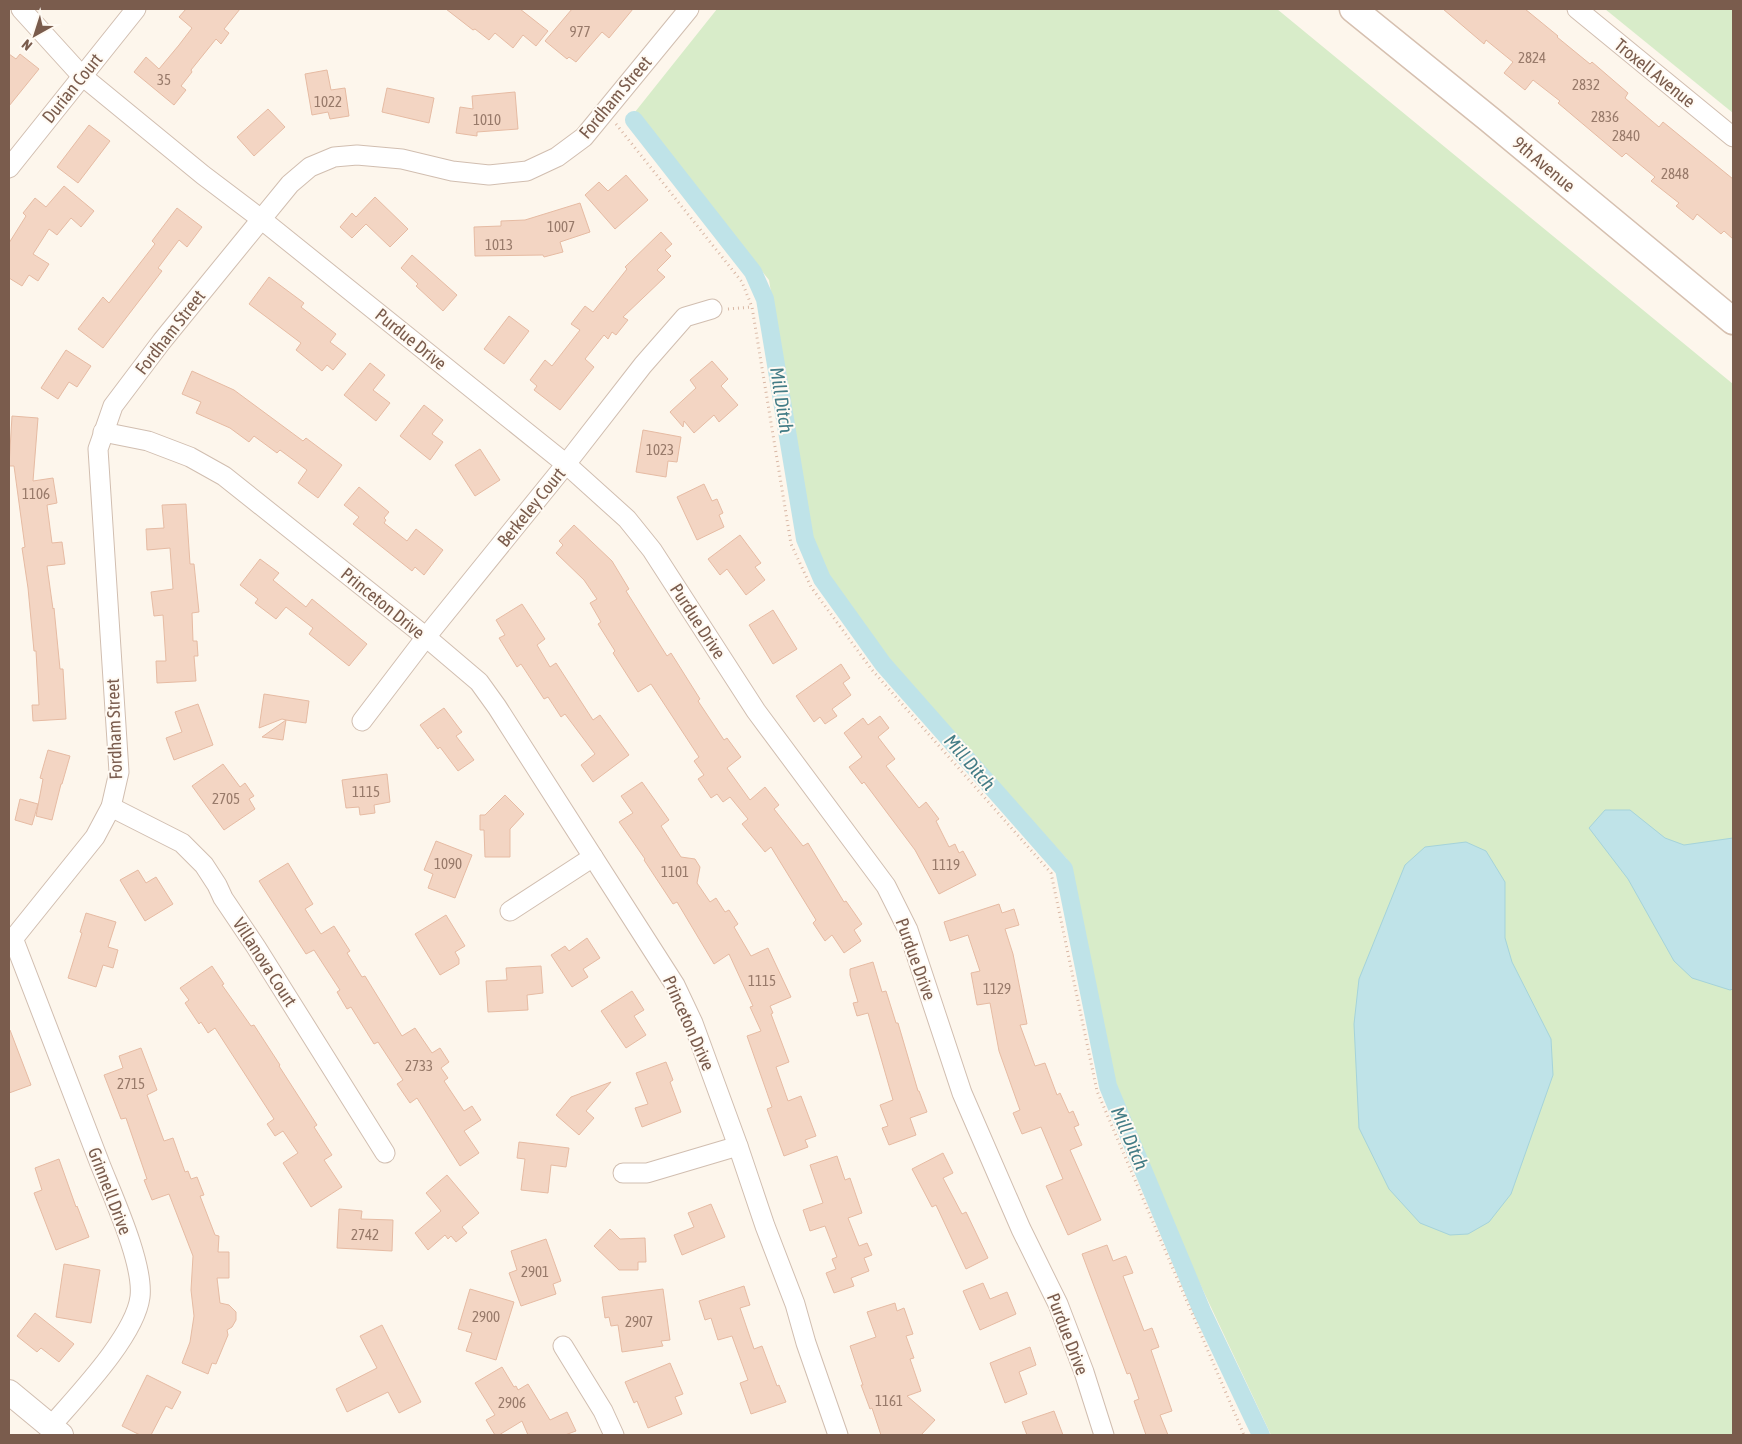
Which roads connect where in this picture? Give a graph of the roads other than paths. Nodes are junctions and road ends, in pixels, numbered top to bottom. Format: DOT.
graph roads {
  1 [pos="20,9"];
  2 [pos="136,9"];
  3 [pos="688,9"];
  4 [pos="1353,9"];
  5 [pos="1577,9"];
  6 [pos="82,75"];
  7 [pos="1733,136"];
  8 [pos="9,168"];
  9 [pos="261,219"];
  10 [pos="712,310"];
  11 [pos="1733,321"];
  12 [pos="103,432"];
  13 [pos="566,464"];
  14 [pos="426,637"];
  15 [pos="362,721"];
  16 [pos="111,807"];
  17 [pos="593,857"];
  18 [pos="510,911"];
  19 [pos="11,941"];
  20 [pos="738,1146"];
  21 [pos="385,1153"];
  22 [pos="623,1173"];
  23 [pos="563,1346"];
  24 [pos="9,1392"];
  25 [pos="56,1431"];
  26 [pos="614,1435"];
  27 [pos="838,1435"];
  28 [pos="1104,1435"];
  1 -- 6 [label="street, Purdue Drive"];
  2 -- 6 [label="street, Durian Court"];
  3 -- 9 [label="street, Fordham Street"];
  4 -- 11 [label="main road, 9th Avenue"];
  5 -- 7 [label="street, Troxell Avenue"];
  6 -- 8 [label="street, Durian Court"];
  6 -- 9 [label="street, Purdue Drive"];
  9 -- 12 [label="street, Fordham Street"];
  9 -- 13 [label="street, Purdue Drive"];
  10 -- 13 [label="street, Berkeley Court"];
  12 -- 14 [label="street, Princeton Drive"];
  12 -- 16 [label="street, Fordham Street"];
  13 -- 14 [label="street, Berkeley Court"];
  13 -- 28 [label="street, Purdue Drive"];
  14 -- 15 [label="street, Berkeley Court"];
  14 -- 17 [label="street, Princeton Drive"];
  16 -- 19 [label="street, Fordham Street"];
  16 -- 21 [label="street, Villanova Court"];
  17 -- 18 [label="street"];
  17 -- 20 [label="street, Princeton Drive"];
  19 -- 25 [label="street, Grinnell Drive"];
  20 -- 22 [label="street"];
  20 -- 27 [label="street, Princeton Drive"];
  23 -- 26 [label="street"];
  24 -- 25 [label="street"];
}
